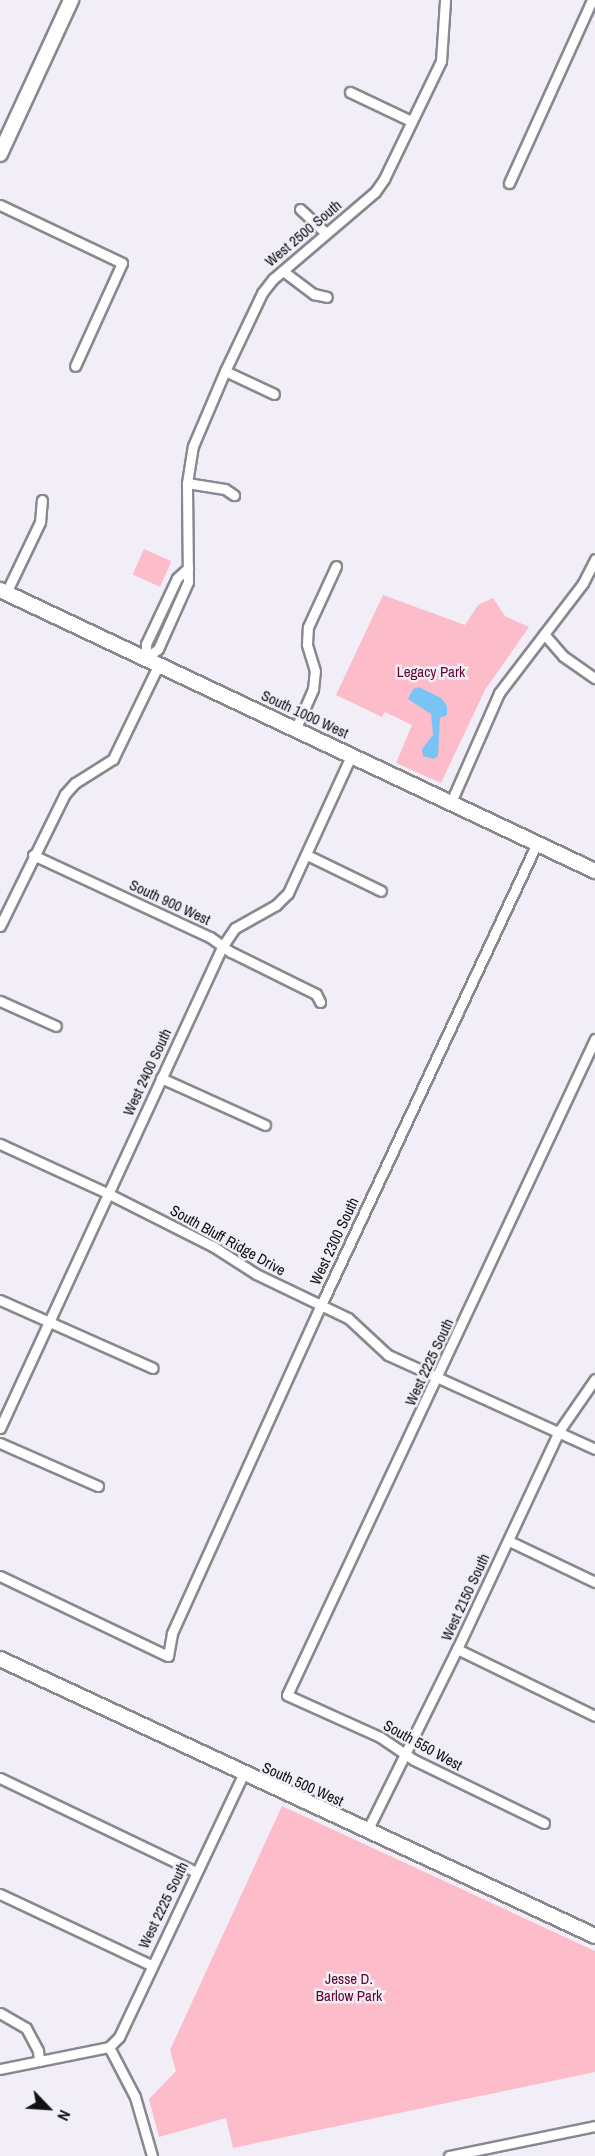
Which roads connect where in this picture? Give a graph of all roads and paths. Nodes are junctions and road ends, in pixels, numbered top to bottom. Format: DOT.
graph roads {
  1 [pos="71,0"];
  2 [pos="445,0"];
  3 [pos="592,0"];
  4 [pos="350,92"];
  5 [pos="411,121"];
  6 [pos="0,154"];
  7 [pos="509,183"];
  8 [pos="0,205"];
  9 [pos="300,209"];
  10 [pos="326,233"];
  11 [pos="283,271"];
  12 [pos="327,297"];
  13 [pos="75,366"];
  14 [pos="225,371"];
  15 [pos="274,394"];
  16 [pos="187,483"];
  17 [pos="234,495"];
  18 [pos="42,500"];
  19 [pos="595,559"];
  20 [pos="336,566"];
  21 [pos="3,592"];
  22 [pos="544,634"];
  23 [pos="152,661"];
  24 [pos="595,678"];
  25 [pos="296,728"];
  26 [pos="352,754"];
  27 [pos="452,802"];
  28 [pos="537,843"];
  29 [pos="33,855"];
  30 [pos="307,855"];
  31 [pos="595,871"];
  32 [pos="381,891"];
  33 [pos="0,926"];
  34 [pos="222,947"];
  35 [pos="0,1001"];
  36 [pos="320,1002"];
  37 [pos="56,1026"];
  38 [pos="595,1040"];
  39 [pos="161,1078"];
  40 [pos="265,1125"];
  41 [pos="0,1144"];
  42 [pos="107,1193"];
  43 [pos="0,1300"];
  44 [pos="321,1305"];
  45 [pos="50,1319"];
  46 [pos="153,1368"];
  47 [pos="438,1377"];
  48 [pos="595,1379"];
  49 [pos="0,1428"];
  50 [pos="559,1431"];
  51 [pos="0,1443"];
  52 [pos="595,1449"];
  53 [pos="98,1486"];
  54 [pos="509,1540"];
  55 [pos="1,1580"];
  56 [pos="595,1582"];
  57 [pos="457,1649"];
  58 [pos="0,1659"];
  59 [pos="287,1695"];
  60 [pos="595,1716"];
  61 [pos="405,1755"];
  62 [pos="243,1775"];
  63 [pos="0,1778"];
  64 [pos="544,1823"];
  65 [pos="367,1831"];
  66 [pos="196,1872"];
  67 [pos="0,1894"];
  68 [pos="595,1936"];
  69 [pos="151,1965"];
  70 [pos="0,2013"];
  71 [pos="109,2047"];
  72 [pos="39,2061"];
  73 [pos="0,2069"];
  74 [pos="595,2126"];
  75 [pos="495,2151"];
  76 [pos="152,2156"];
  77 [pos="449,2156"];
  1 -- 6 [label="main road"];
  2 -- 5 [label="street, West 2500 South"];
  3 -- 7 [label="street"];
  4 -- 5 [label="street"];
  5 -- 10 [label="street, West 2500 South"];
  8 -- 13 [label="street"];
  9 -- 10 [label="street"];
  10 -- 11 [label="street, West 2500 South"];
  11 -- 12 [label="street"];
  11 -- 14 [label="street, West 2500 South"];
  14 -- 15 [label="street"];
  14 -- 16 [label="street, West 2500 South"];
  16 -- 17 [label="street"];
  16 -- 23 [label="street, West 2500 South"];
  18 -- 21 [label="street"];
  19 -- 22 [label="street"];
  20 -- 25 [label="street"];
  21 -- 23 [label="main road, South 1000 West"];
  22 -- 24 [label="street"];
  22 -- 27 [label="street"];
  23 -- 25 [label="main road, South 1000 West"];
  23 -- 29 [label="street, West 2500 South"];
  25 -- 26 [label="main road, South 1000 West"];
  26 -- 27 [label="main road, South 1000 West"];
  26 -- 30 [label="street, West 2400 South"];
  27 -- 28 [label="main road, South 1000 West"];
  28 -- 31 [label="main road, South 1000 West"];
  28 -- 44 [label="street, West 2300 South"];
  29 -- 33 [label="street, West 2500 South"];
  29 -- 34 [label="street, South 900 West"];
  30 -- 32 [label="street"];
  30 -- 34 [label="street, West 2400 South"];
  34 -- 36 [label="street, South 900 West"];
  34 -- 39 [label="street, West 2400 South"];
  35 -- 37 [label="street"];
  38 -- 47 [label="street, West 2225 South"];
  39 -- 40 [label="street"];
  39 -- 42 [label="street, West 2400 South"];
  41 -- 42 [label="street, South Bluff Ridge Drive"];
  42 -- 44 [label="street, South Bluff Ridge Drive"];
  42 -- 45 [label="street, West 2400 South"];
  43 -- 45 [label="street"];
  44 -- 47 [label="street, South Bluff Ridge Drive"];
  44 -- 55 [label="street, West 2300 South"];
  45 -- 46 [label="street"];
  45 -- 49 [label="street, West 2400 South"];
  47 -- 50 [label="street, South Bluff Ridge Drive"];
  47 -- 59 [label="street, West 2225 South"];
  48 -- 50 [label="street, West 2150 South"];
  50 -- 52 [label="street, South Bluff Ridge Drive"];
  50 -- 54 [label="street, West 2150 South"];
  51 -- 53 [label="street"];
  54 -- 56 [label="street"];
  54 -- 57 [label="street, West 2150 South"];
  57 -- 60 [label="street"];
  57 -- 61 [label="street, West 2150 South"];
  58 -- 62 [label="main road, South 500 West"];
  59 -- 61 [label="street, South 550 West"];
  61 -- 64 [label="street, South 550 West"];
  61 -- 65 [label="street, West 2150 South"];
  62 -- 65 [label="main road, South 500 West"];
  62 -- 66 [label="street, West 2225 South"];
  63 -- 66 [label="street"];
  65 -- 68 [label="main road, South 500 West"];
  66 -- 69 [label="street, West 2225 South"];
  67 -- 69 [label="street"];
  69 -- 71 [label="street, West 2225 South"];
  70 -- 72 [label="street"];
  71 -- 72 [label="street"];
  71 -- 76 [label="street"];
  72 -- 73 [label="street"];
  74 -- 75 [label="street"];
  75 -- 77 [label="street"];
}
